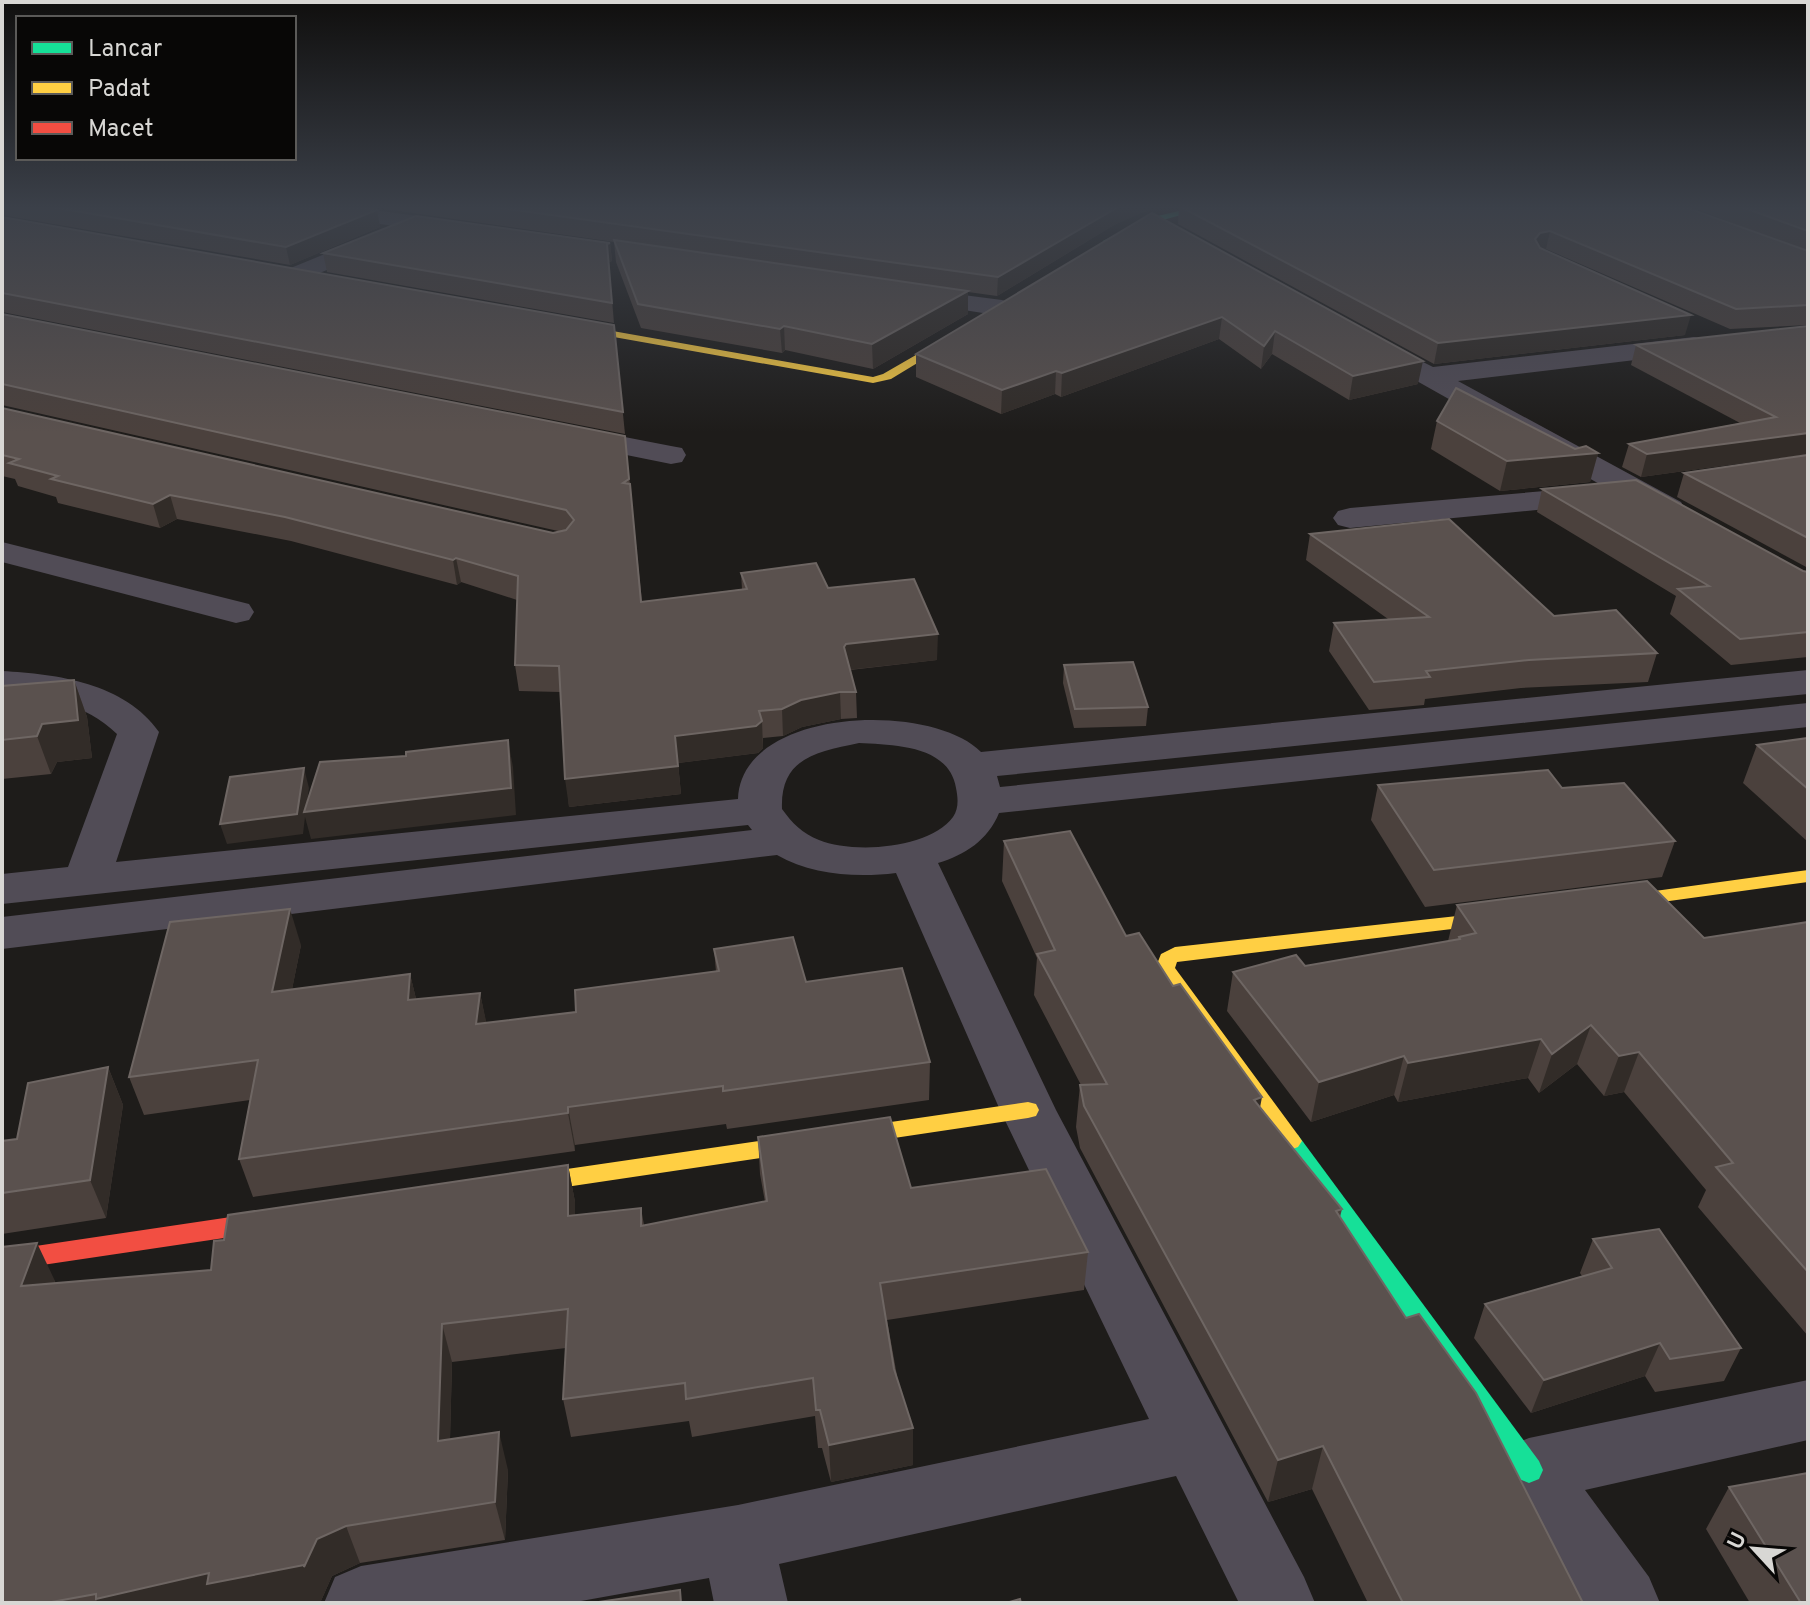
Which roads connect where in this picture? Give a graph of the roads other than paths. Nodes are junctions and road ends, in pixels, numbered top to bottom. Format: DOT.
graph roads {
  1 [pos="880,291"];
  2 [pos="1008,304"];
  3 [pos="1681,320"];
  4 [pos="541,321"];
  5 [pos="1346,329"];
  6 [pos="1429,376"];
  7 [pos="547,431"];
  8 [pos="671,455"];
  9 [pos="1677,484"];
  10 [pos="1634,490"];
  11 [pos="1350,518"];
  12 [pos="1687,519"];
  13 [pos="2,552"];
  14 [pos="236,612"];
  15 [pos="1808,682"];
  16 [pos="2,683"];
  17 [pos="1808,715"];
  18 [pos="976,784"];
  19 [pos="772,825"];
  20 [pos="912,857"];
  21 [pos="1808,876"];
  22 [pos="87,879"];
  23 [pos="2,889"];
  24 [pos="1585,907"];
  25 [pos="1524,915"];
  26 [pos="2,933"];
  27 [pos="1028,1110"];
  28 [pos="491,1189"];
  29 [pos="302,1217"];
  30 [pos="2,1261"];
  31 [pos="1808,1410"];
  32 [pos="1194,1441"];
  33 [pos="1529,1470"];
  34 [pos="745,1571"];
  35 [pos="361,1603"];
  36 [pos="1278,1603"];
  37 [pos="1623,1603"];
  1 -- 2 [label="street"];
  2 -- 4 [label="street"];
  3 -- 6 [label="street"];
  5 -- 6 [label="street"];
  6 -- 10 [label="street"];
  7 -- 8 [label="street"];
  9 -- 10 [label="street"];
  10 -- 11 [label="street"];
  10 -- 12 [label="street"];
  13 -- 14 [label="street"];
  15 -- 18 [label="street"];
  16 -- 22 [label="street"];
  17 -- 18 [label="street"];
  18 -- 19 [label="street"];
  18 -- 20 [label="street"];
  19 -- 20 [label="street"];
  19 -- 22 [label="street"];
  19 -- 26 [label="street"];
  20 -- 27 [label="street"];
  21 -- 24 [label="street"];
  22 -- 23 [label="street"];
  25 -- 33 [label="street"];
  27 -- 28 [label="street"];
  27 -- 32 [label="street"];
  29 -- 30 [label="street"];
  31 -- 33 [label="street"];
  32 -- 34 [label="street"];
  32 -- 36 [label="street"];
  33 -- 37 [label="street"];
  34 -- 35 [label="street"];
}
